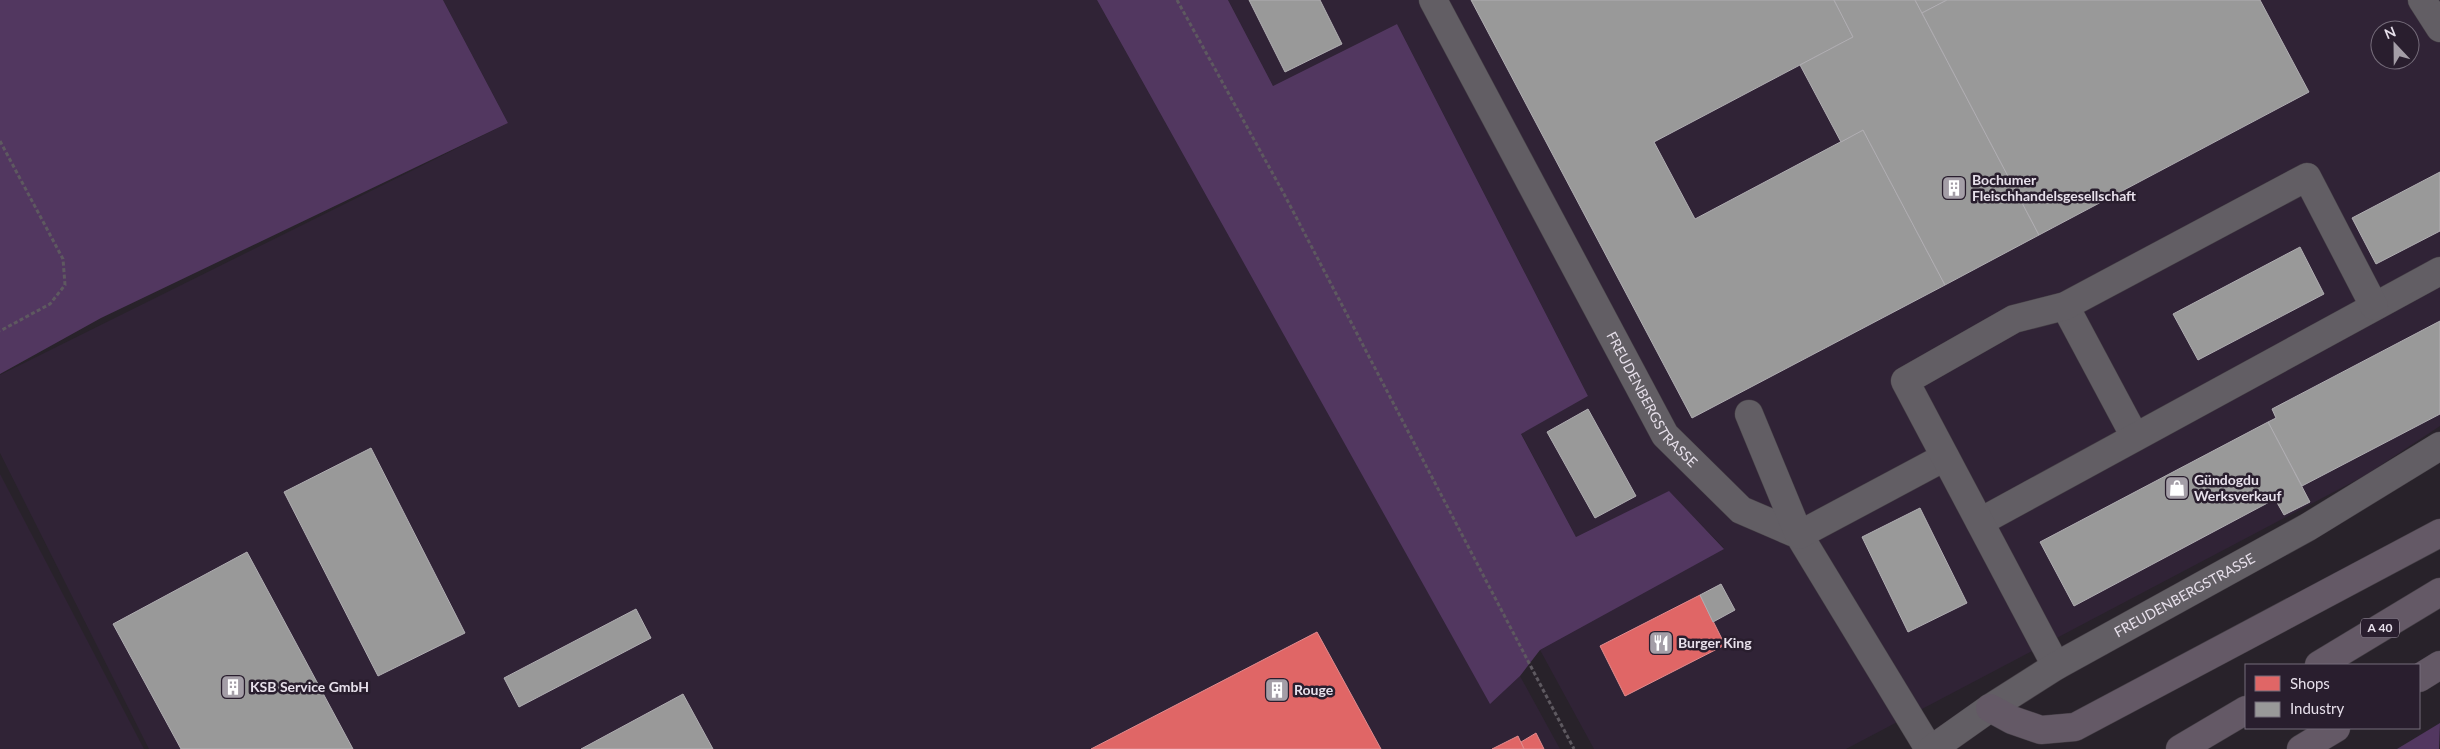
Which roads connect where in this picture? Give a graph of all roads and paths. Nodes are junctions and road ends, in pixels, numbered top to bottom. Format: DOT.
graph roads {
  1 [pos="1177,0"];
  2 [pos="1433,0"];
  3 [pos="2422,0"];
  4 [pos="2440,28"];
  5 [pos="0,141"];
  6 [pos="2440,271"];
  7 [pos="2065,306"];
  8 [pos="2374,306"];
  9 [pos="0,331"];
  10 [pos="1749,414"];
  11 [pos="2135,437"];
  12 [pos="2440,446"];
  13 [pos="1945,457"];
  14 [pos="1980,522"];
  15 [pos="2440,533"];
  16 [pos="1799,535"];
  17 [pos="2440,592"];
  18 [pos="2321,664"];
  19 [pos="2440,665"];
  20 [pos="2056,666"];
  21 [pos="2420,677"];
  22 [pos="1990,708"];
  23 [pos="2245,711"];
  24 [pos="2334,729"];
  25 [pos="1574,749"];
  26 [pos="1928,749"];
  27 [pos="1932,749"];
  28 [pos="2180,749"];
  29 [pos="2301,749"];
  1 -- 25 [label="path"];
  2 -- 16 [label="street, FREUDENBERGSTRASSE"];
  3 -- 4 [label="street"];
  5 -- 9 [label="path"];
  6 -- 8 [label="street"];
  7 -- 8 [label="street"];
  7 -- 11 [label="street"];
  7 -- 13 [label="street"];
  8 -- 11 [label="street"];
  10 -- 16 [label="street"];
  11 -- 14 [label="street"];
  12 -- 20 [label="street, FREUDENBERGSTRASSE"];
  13 -- 14 [label="street"];
  13 -- 16 [label="street"];
  14 -- 20 [label="street"];
  15 -- 22 [label="highway"];
  16 -- 26 [label="street"];
  17 -- 18 [label="highway, A 40"];
  19 -- 21 [label="highway"];
  20 -- 22 [label="street, FREUDENBERGSTRASSE"];
  22 -- 27 [label="street, FREUDENBERGSTRASSE"];
  23 -- 28 [label="highway"];
  24 -- 29 [label="highway"];
}
